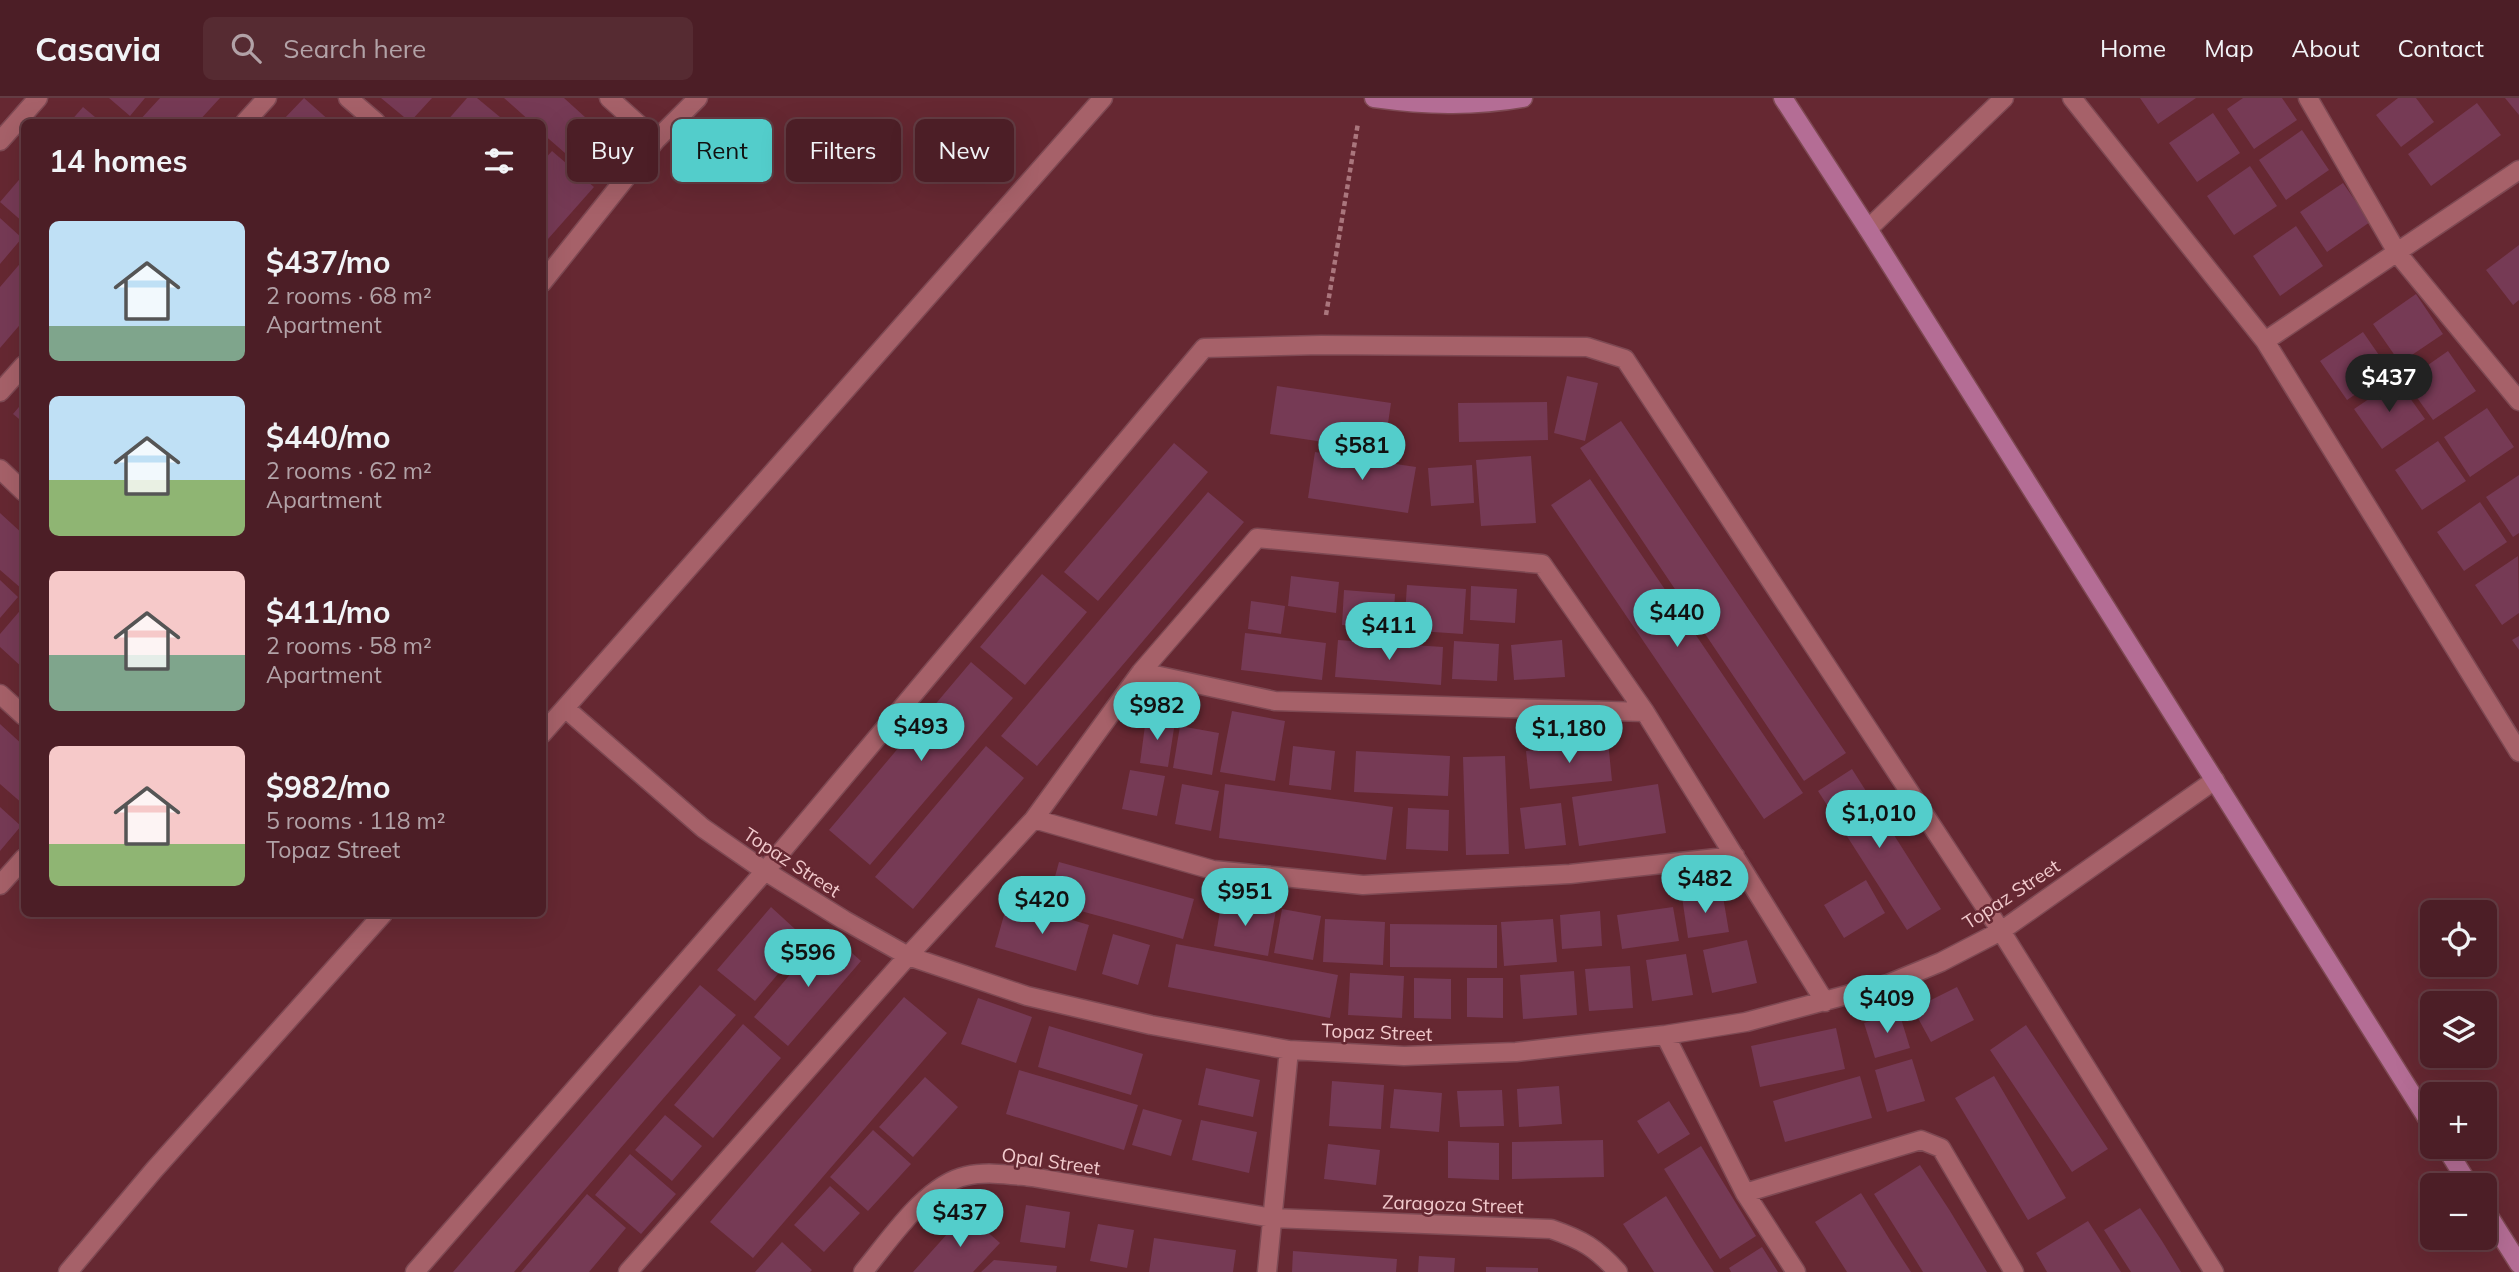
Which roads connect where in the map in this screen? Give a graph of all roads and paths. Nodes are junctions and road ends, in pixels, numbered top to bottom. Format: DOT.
graph roads {
  1 [pos="38,98"];
  2 [pos="267,98"];
  3 [pos="348,98"];
  4 [pos="609,98"];
  5 [pos="698,98"];
  6 [pos="1103,98"];
  7 [pos="1374,98"];
  8 [pos="1522,98"];
  9 [pos="1783,98"];
  10 [pos="2004,98"];
  11 [pos="2072,98"];
  12 [pos="2308,98"];
  13 [pos="1360,112"];
  14 [pos="248,119"];
  15 [pos="372,119"];
  16 [pos="633,119"];
  17 [pos="658,137"];
  18 [pos="0,141"];
  19 [pos="2519,170"];
  20 [pos="621,182"];
  21 [pos="1868,229"];
  22 [pos="2398,254"];
  23 [pos="546,276"];
  24 [pos="2265,341"];
  25 [pos="1321,345"];
  26 [pos="21,368"];
  27 [pos="0,392"];
  28 [pos="2519,401"];
  29 [pos="0,469"];
  30 [pos="21,489"];
  31 [pos="1141,672"];
  32 [pos="0,694"];
  33 [pos="565,708"];
  34 [pos="1646,712"];
  35 [pos="21,713"];
  36 [pos="546,729"];
  37 [pos="2519,752"];
  38 [pos="2215,780"];
  39 [pos="1034,819"];
  40 [pos="1735,856"];
  41 [pos="21,861"];
  42 [pos="765,871"];
  43 [pos="0,885"];
  44 [pos="380,917"];
  45 [pos="2001,930"];
  46 [pos="908,956"];
  47 [pos="1825,1002"];
  48 [pos="1665,1035"];
  49 [pos="1289,1050"];
  50 [pos="2420,1107"];
  51 [pos="1745,1193"];
  52 [pos="1272,1218"];
  53 [pos="2497,1229"];
  54 [pos="2519,1264"];
  55 [pos="68,1272"];
  56 [pos="415,1272"];
  57 [pos="628,1272"];
  58 [pos="863,1272"];
  59 [pos="1267,1272"];
  60 [pos="1618,1272"];
  61 [pos="1796,1272"];
  62 [pos="2014,1272"];
  63 [pos="2214,1272"];
  1 -- 18 [label="street"];
  2 -- 14 [label="street"];
  3 -- 15 [label="street"];
  4 -- 16 [label="street"];
  5 -- 17 [label="street"];
  6 -- 33 [label="street"];
  7 -- 8 [label="street"];
  9 -- 21 [label="street"];
  10 -- 21 [label="street"];
  11 -- 24 [label="street"];
  12 -- 22 [label="street"];
  13 -- 25 [label="path"];
  19 -- 22 [label="street"];
  20 -- 23 [label="street"];
  21 -- 38 [label="street"];
  22 -- 24 [label="street"];
  22 -- 28 [label="street"];
  24 -- 37 [label="street"];
  25 -- 42 [label="street"];
  25 -- 45 [label="street"];
  26 -- 27 [label="street"];
  29 -- 30 [label="street"];
  31 -- 34 [label="street"];
  31 -- 34 [label="street"];
  31 -- 39 [label="street"];
  32 -- 35 [label="street"];
  33 -- 36 [label="street"];
  33 -- 42 [label="street, Topaz Street"];
  34 -- 40 [label="street"];
  38 -- 45 [label="street, Topaz Street"];
  38 -- 50 [label="street"];
  39 -- 40 [label="street"];
  39 -- 46 [label="street"];
  40 -- 47 [label="street"];
  41 -- 43 [label="street"];
  42 -- 46 [label="street, Topaz Street"];
  42 -- 56 [label="street"];
  44 -- 55 [label="street"];
  45 -- 47 [label="street, Topaz Street"];
  45 -- 63 [label="street"];
  46 -- 49 [label="street, Topaz Street"];
  46 -- 57 [label="street"];
  47 -- 48 [label="street, Topaz Street"];
  48 -- 49 [label="street, Topaz Street"];
  48 -- 51 [label="street"];
  49 -- 52 [label="street"];
  51 -- 61 [label="street"];
  51 -- 62 [label="street"];
  52 -- 58 [label="street, Opal Street"];
  52 -- 59 [label="street"];
  52 -- 60 [label="street, Zaragoza Street"];
  53 -- 54 [label="street"];
}
